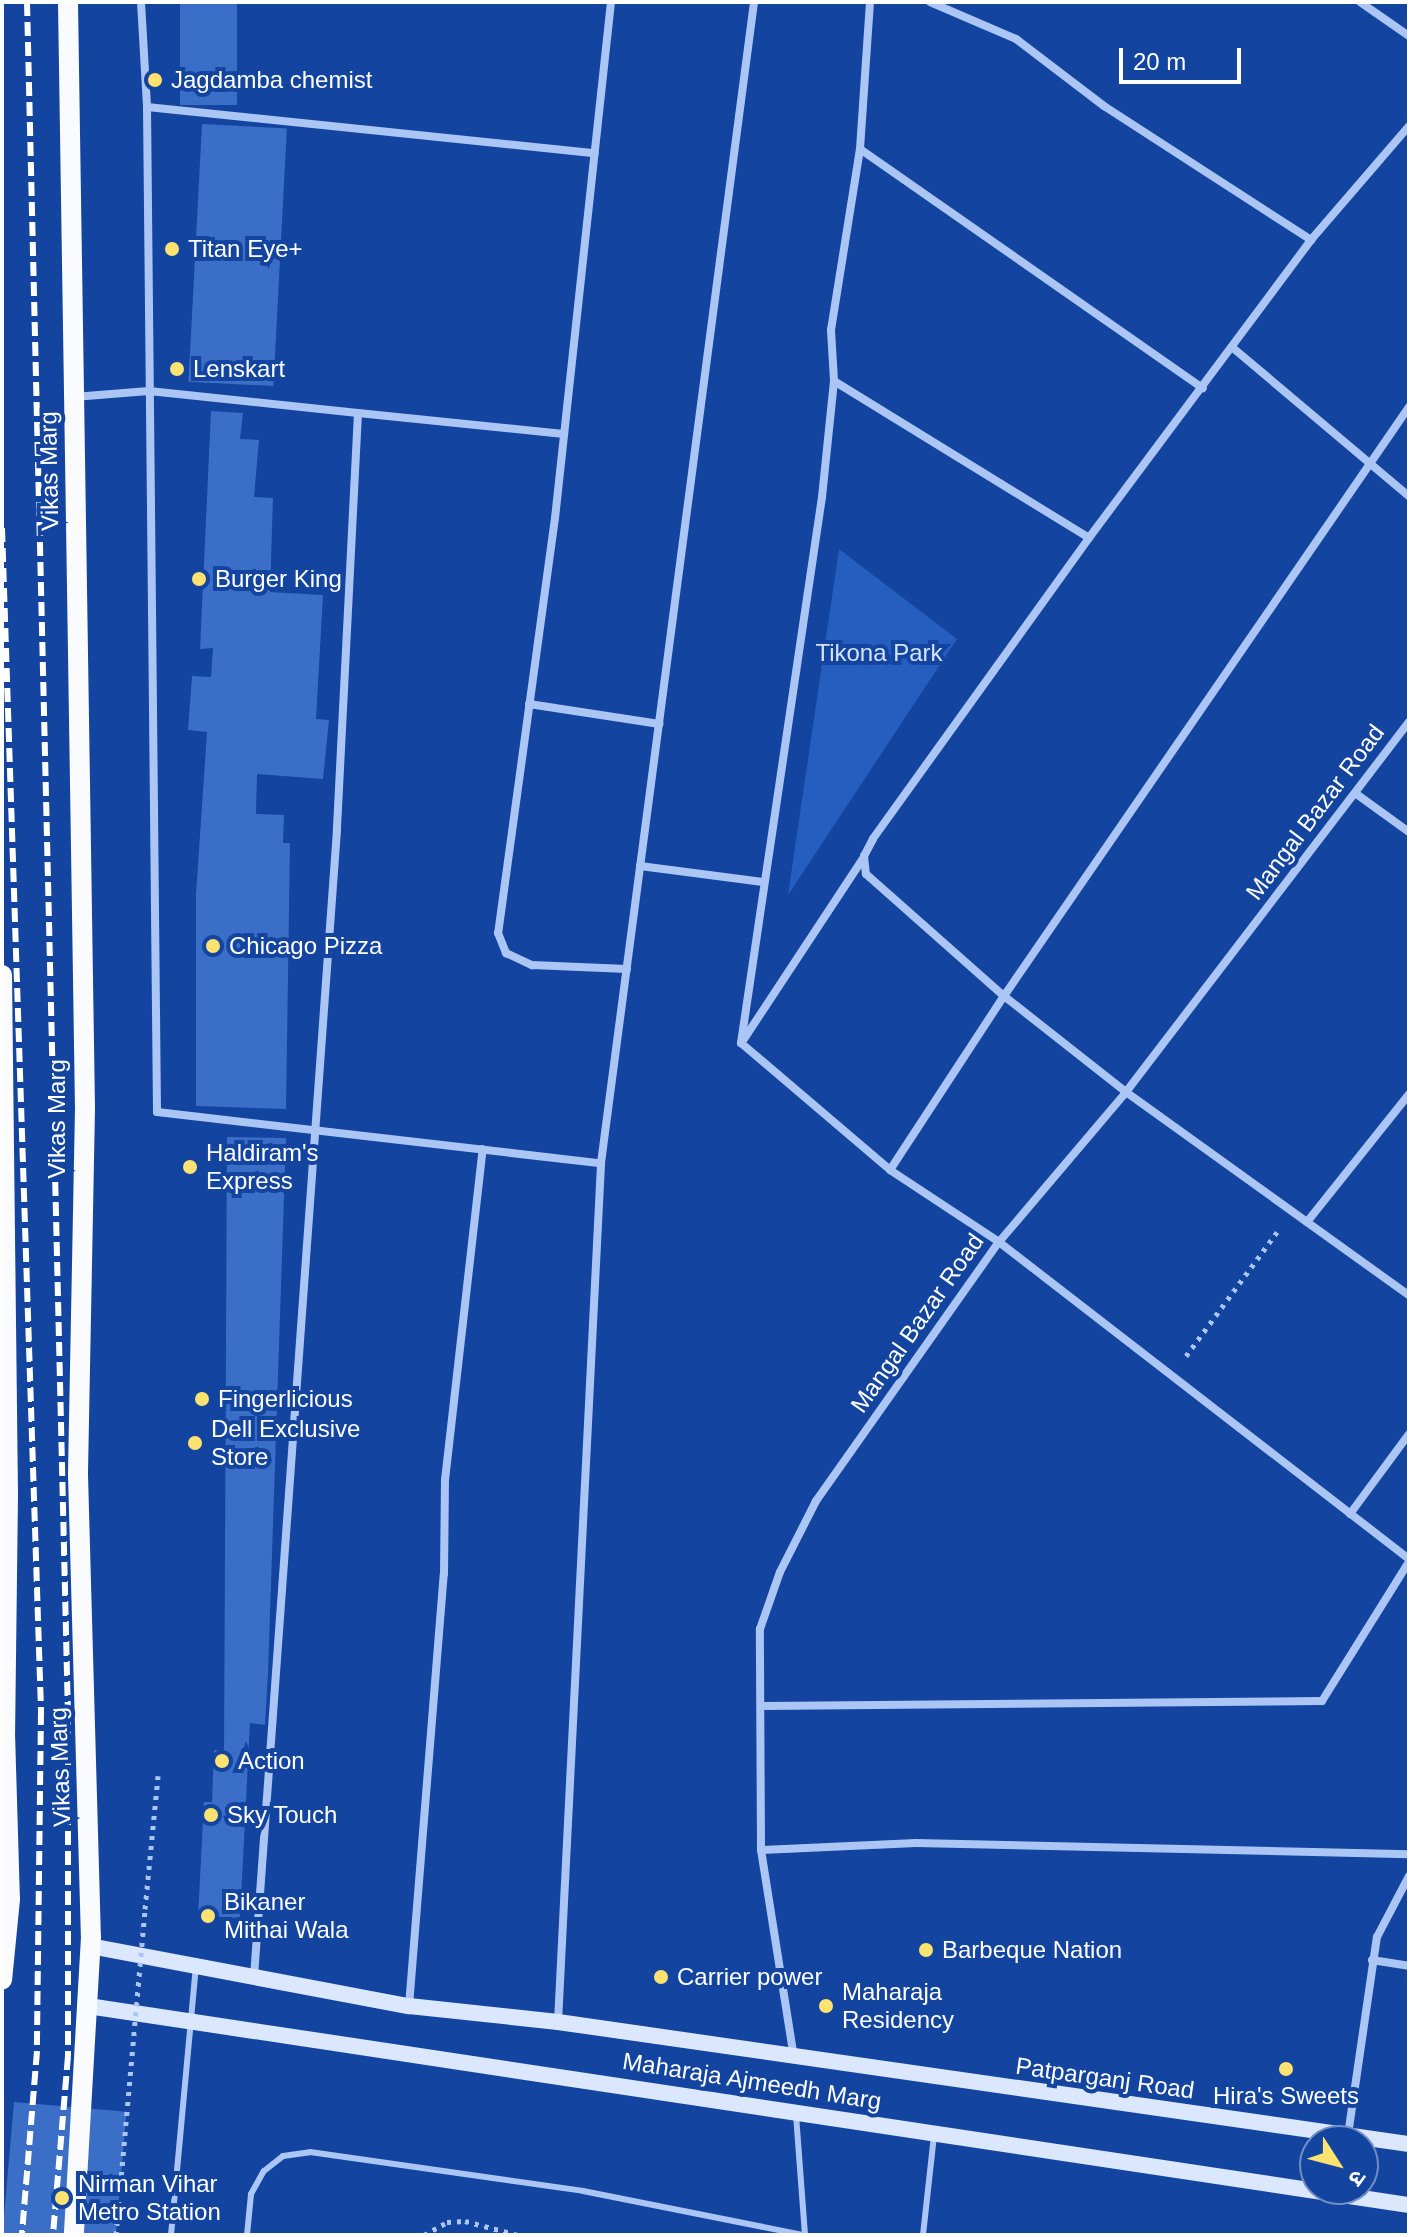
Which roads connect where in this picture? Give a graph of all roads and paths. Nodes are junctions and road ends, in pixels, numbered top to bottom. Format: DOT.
graph roads {
  1 [pos="68,2"];
  2 [pos="141,2"];
  3 [pos="611,2"];
  4 [pos="754,2"];
  5 [pos="870,2"];
  6 [pos="930,2"];
  7 [pos="1360,2"];
  8 [pos="1409,36"];
  9 [pos="147,107"];
  10 [pos="1409,126"];
  11 [pos="860,149"];
  12 [pos="595,153"];
  13 [pos="1311,240"];
  14 [pos="1233,348"];
  15 [pos="834,381"];
  16 [pos="1203,388"];
  17 [pos="149,391"];
  18 [pos="73,397"];
  19 [pos="1409,407"];
  20 [pos="358,413"];
  21 [pos="564,434"];
  22 [pos="1368,462"];
  23 [pos="1409,496"];
  24 [pos="1089,538"];
  25 [pos="529,704"];
  26 [pos="1409,722"];
  27 [pos="659,724"];
  28 [pos="1355,793"];
  29 [pos="1409,832"];
  30 [pos="864,856"];
  31 [pos="640,866"];
  32 [pos="763,882"];
  33 [pos="627,969"];
  34 [pos="2,975"];
  35 [pos="1004,996"];
  36 [pos="741,1043"];
  37 [pos="1126,1092"];
  38 [pos="1409,1094"];
  39 [pos="313,1130"];
  40 [pos="483,1149"];
  41 [pos="601,1163"];
  42 [pos="890,1170"];
  43 [pos="1292,1211"];
  44 [pos="1307,1222"];
  45 [pos="999,1242"];
  46 [pos="1409,1295"];
  47 [pos="4,1344"];
  48 [pos="1171,1376"];
  49 [pos="1409,1434"];
  50 [pos="5,1492"];
  51 [pos="1350,1514"];
  52 [pos="1409,1560"];
  53 [pos="763,1706"];
  54 [pos="3,1732"];
  55 [pos="158,1776"];
  56 [pos="761,1850"];
  57 [pos="1409,1854"];
  58 [pos="1409,1876"];
  59 [pos="5,1912"];
  60 [pos="90,1946"];
  61 [pos="1372,1960"];
  62 [pos="1409,1966"];
  63 [pos="196,1968"];
  64 [pos="2,1977"];
  65 [pos="254,1981"];
  66 [pos="88,2006"];
  67 [pos="409,2006"];
  68 [pos="192,2022"];
  69 [pos="558,2022"];
  70 [pos="794,2059"];
  71 [pos="796,2112"];
  72 [pos="1350,2125"];
  73 [pos="1299,2129"];
  74 [pos="934,2133"];
  75 [pos="1379,2140"];
  76 [pos="1409,2144"];
  77 [pos="1409,2205"];
  78 [pos="74,2235"];
  79 [pos="116,2235"];
  80 [pos="171,2235"];
  81 [pos="247,2235"];
  82 [pos="424,2235"];
  83 [pos="518,2235"];
  84 [pos="804,2235"];
  85 [pos="923,2235"];
  1 -- 18 [label="main road, Vikas Marg"];
  2 -- 9 [label="street"];
  3 -- 12 [label="street"];
  4 -- 27 [label="street"];
  5 -- 11 [label="street"];
  6 -- 13 [label="street"];
  7 -- 8 [label="street"];
  9 -- 12 [label="street"];
  9 -- 17 [label="street"];
  10 -- 13 [label="street"];
  11 -- 15 [label="street"];
  11 -- 16 [label="street"];
  12 -- 21 [label="street"];
  13 -- 14 [label="street"];
  14 -- 16 [label="street"];
  14 -- 22 [label="street"];
  15 -- 24 [label="street"];
  15 -- 32 [label="street"];
  16 -- 24 [label="street"];
  17 -- 18 [label="street"];
  17 -- 20 [label="street"];
  17 -- 39 [label="street"];
  18 -- 60 [label="main road, Vikas Marg"];
  19 -- 22 [label="street"];
  20 -- 21 [label="street"];
  20 -- 39 [label="street"];
  21 -- 25 [label="street"];
  22 -- 23 [label="street"];
  22 -- 35 [label="street"];
  24 -- 30 [label="street"];
  25 -- 27 [label="street"];
  25 -- 33 [label="street"];
  26 -- 28 [label="street, Mangal Bazar Road"];
  27 -- 31 [label="street"];
  28 -- 29 [label="street"];
  28 -- 37 [label="street, Mangal Bazar Road"];
  30 -- 35 [label="street"];
  30 -- 36 [label="street"];
  31 -- 32 [label="street"];
  31 -- 33 [label="street"];
  32 -- 36 [label="street"];
  33 -- 41 [label="street"];
  34 -- 47 [label="main road"];
  35 -- 37 [label="street"];
  35 -- 42 [label="street"];
  36 -- 42 [label="street"];
  37 -- 43 [label="street"];
  37 -- 45 [label="street, Mangal Bazar Road"];
  38 -- 44 [label="street"];
  39 -- 40 [label="street"];
  39 -- 65 [label="street"];
  40 -- 41 [label="street"];
  40 -- 67 [label="street"];
  41 -- 69 [label="street"];
  42 -- 45 [label="street"];
  43 -- 44 [label="street"];
  43 -- 48 [label="path"];
  44 -- 46 [label="street"];
  45 -- 48 [label="street"];
  45 -- 53 [label="street, Mangal Bazar Road"];
  47 -- 50 [label="main road"];
  48 -- 51 [label="street"];
  49 -- 51 [label="street"];
  50 -- 54 [label="main road"];
  51 -- 52 [label="street"];
  52 -- 53 [label="street"];
  53 -- 56 [label="street, Mangal Bazar Road"];
  54 -- 59 [label="main road"];
  55 -- 79 [label="path, bridge"];
  56 -- 57 [label="street"];
  56 -- 70 [label="street, Mangal Bazar Road"];
  58 -- 61 [label="street"];
  59 -- 64 [label="main road"];
  60 -- 63 [label="main road, Maharaja Ajmeedh Marg"];
  60 -- 66 [label="main road, Vikas Marg"];
  61 -- 62 [label="street"];
  61 -- 72 [label="street"];
  63 -- 65 [label="main road, Maharaja Ajmeedh Marg"];
  63 -- 68 [label="lane"];
  65 -- 67 [label="main road, Maharaja Ajmeedh Marg"];
  66 -- 68 [label="main road, Maharaja Ajmeedh Marg"];
  66 -- 78 [label="main road, Vikas Marg"];
  67 -- 69 [label="main road, Maharaja Ajmeedh Marg"];
  68 -- 71 [label="main road, Maharaja Ajmeedh Marg"];
  68 -- 80 [label="lane"];
  69 -- 70 [label="main road, Maharaja Ajmeedh Marg"];
  70 -- 73 [label="main road, Patparganj Road"];
  71 -- 74 [label="main road, Maharaja Ajmeedh Marg"];
  71 -- 84 [label="lane"];
  74 -- 77 [label="main road, Maharaja Ajmeedh Marg"];
  74 -- 85 [label="lane"];
  75 -- 76 [label="main road, Patparganj Road"];
  81 -- 84 [label="lane"];
  82 -- 83 [label="path"];
}
